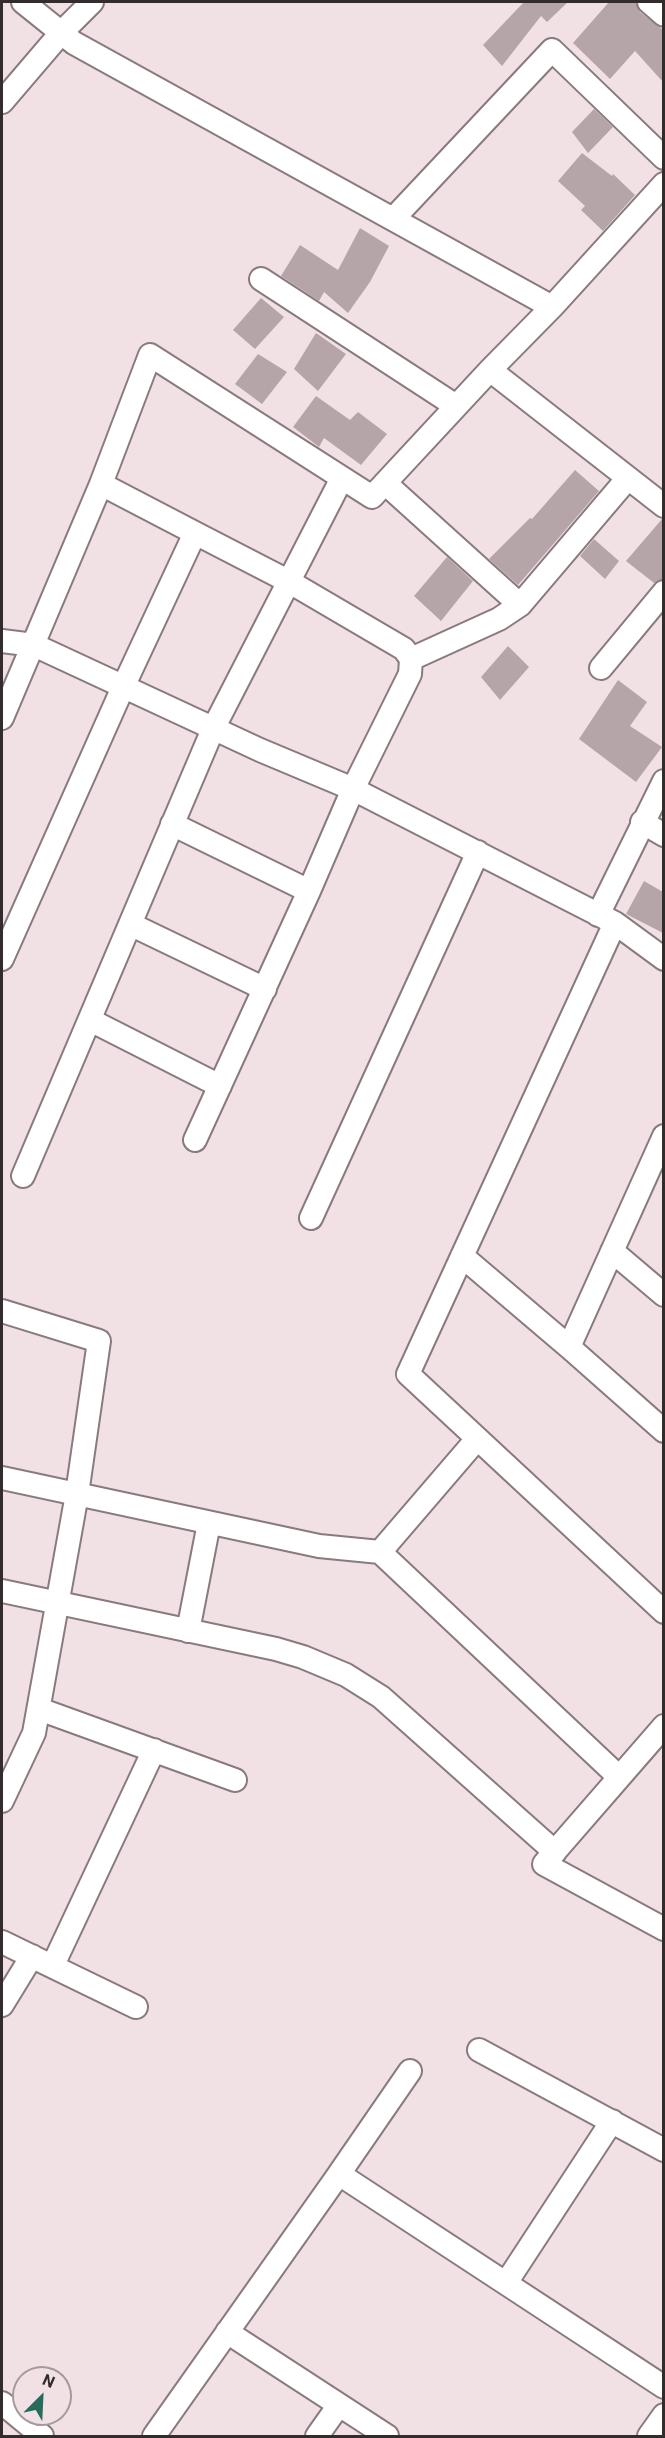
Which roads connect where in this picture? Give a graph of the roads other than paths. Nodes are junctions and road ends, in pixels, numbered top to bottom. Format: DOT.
graph roads {
  1 [pos="23,2"];
  2 [pos="92,2"];
  3 [pos="649,2"];
  4 [pos="663,15"];
  5 [pos="61,33"];
  6 [pos="2,102"];
  7 [pos="663,158"];
  8 [pos="663,184"];
  9 [pos="393,219"];
  10 [pos="261,279"];
  11 [pos="552,307"];
  12 [pos="490,370"];
  13 [pos="456,406"];
  14 [pos="342,478"];
  15 [pos="628,478"];
  16 [pos="385,483"];
  17 [pos="101,484"];
  18 [pos="663,506"];
  19 [pos="195,533"];
  20 [pos="288,581"];
  21 [pos="663,592"];
  22 [pos="520,605"];
  23 [pos="2,641"];
  24 [pos="34,645"];
  25 [pos="411,659"];
  26 [pos="601,668"];
  27 [pos="124,685"];
  28 [pos="2,718"];
  29 [pos="213,729"];
  30 [pos="663,781"];
  31 [pos="352,789"];
  32 [pos="642,822"];
  33 [pos="172,824"];
  34 [pos="663,835"];
  35 [pos="477,852"];
  36 [pos="309,891"];
  37 [pos="607,919"];
  38 [pos="132,925"];
  39 [pos="2,959"];
  40 [pos="663,959"];
  41 [pos="265,989"];
  42 [pos="90,1020"];
  43 [pos="220,1086"];
  44 [pos="195,1140"];
  45 [pos="662,1142"];
  46 [pos="23,1176"];
  47 [pos="311,1218"];
  48 [pos="612,1251"];
  49 [pos="462,1256"];
  50 [pos="663,1295"];
  51 [pos="4,1317"];
  52 [pos="569,1347"];
  53 [pos="663,1431"];
  54 [pos="477,1438"];
  55 [pos="2,1478"];
  56 [pos="77,1494"];
  57 [pos="209,1522"];
  58 [pos="380,1552"];
  59 [pos="2,1591"];
  60 [pos="57,1604"];
  61 [pos="661,1605"];
  62 [pos="188,1631"];
  63 [pos="39,1708"];
  64 [pos="663,1726"];
  65 [pos="154,1750"];
  66 [pos="619,1777"];
  67 [pos="235,1780"];
  68 [pos="2,1801"];
  69 [pos="555,1852"];
  70 [pos="663,1929"];
  71 [pos="2,1942"];
  72 [pos="32,1956"];
  73 [pos="53,1965"];
  74 [pos="2,2005"];
  75 [pos="136,2007"];
  76 [pos="479,2050"];
  77 [pos="410,2071"];
  78 [pos="612,2121"];
  79 [pos="663,2150"];
  80 [pos="339,2174"];
  81 [pos="506,2283"];
  82 [pos="227,2332"];
  83 [pos="663,2386"];
  84 [pos="2,2403"];
  85 [pos="339,2405"];
  86 [pos="663,2415"];
  87 [pos="28,2432"];
  88 [pos="154,2436"];
  89 [pos="317,2436"];
  90 [pos="387,2436"];
  91 [pos="649,2436"];
  1 -- 5 [label="street"];
  2 -- 5 [label="street"];
  3 -- 4 [label="street"];
  5 -- 6 [label="street"];
  5 -- 9 [label="street"];
  7 -- 9 [label="street"];
  8 -- 11 [label="street"];
  9 -- 11 [label="street"];
  10 -- 13 [label="street"];
  11 -- 12 [label="street"];
  12 -- 13 [label="street"];
  12 -- 15 [label="street"];
  13 -- 16 [label="street"];
  14 -- 16 [label="street"];
  14 -- 17 [label="street"];
  14 -- 20 [label="street"];
  15 -- 18 [label="street"];
  15 -- 22 [label="street"];
  16 -- 22 [label="street"];
  17 -- 19 [label="street"];
  17 -- 24 [label="street"];
  19 -- 20 [label="street"];
  19 -- 27 [label="street"];
  20 -- 25 [label="street"];
  20 -- 29 [label="street"];
  21 -- 26 [label="street"];
  22 -- 25 [label="street"];
  23 -- 24 [label="street"];
  24 -- 27 [label="street"];
  24 -- 28 [label="street"];
  25 -- 31 [label="street"];
  27 -- 29 [label="street"];
  27 -- 39 [label="street"];
  29 -- 31 [label="street"];
  29 -- 33 [label="street"];
  30 -- 32 [label="street"];
  31 -- 35 [label="street"];
  31 -- 36 [label="street"];
  32 -- 34 [label="street"];
  32 -- 37 [label="street"];
  33 -- 36 [label="street"];
  33 -- 38 [label="street"];
  35 -- 37 [label="street"];
  35 -- 47 [label="street"];
  36 -- 41 [label="street"];
  37 -- 40 [label="street"];
  37 -- 49 [label="street"];
  38 -- 41 [label="street"];
  38 -- 42 [label="street"];
  41 -- 43 [label="street"];
  42 -- 43 [label="street"];
  42 -- 46 [label="street"];
  43 -- 44 [label="street"];
  45 -- 48 [label="street"];
  48 -- 50 [label="street"];
  48 -- 52 [label="street"];
  49 -- 52 [label="street"];
  49 -- 54 [label="street"];
  51 -- 56 [label="street"];
  52 -- 53 [label="street"];
  54 -- 58 [label="street"];
  54 -- 61 [label="street"];
  55 -- 56 [label="street"];
  56 -- 57 [label="street"];
  56 -- 60 [label="street"];
  57 -- 58 [label="street"];
  57 -- 62 [label="street"];
  58 -- 66 [label="street"];
  59 -- 60 [label="street"];
  60 -- 62 [label="street"];
  60 -- 63 [label="street"];
  62 -- 69 [label="street"];
  63 -- 65 [label="street"];
  63 -- 68 [label="street"];
  64 -- 66 [label="street"];
  65 -- 67 [label="street"];
  65 -- 73 [label="street"];
  66 -- 69 [label="street"];
  69 -- 70 [label="street"];
  71 -- 72 [label="street"];
  72 -- 73 [label="street"];
  72 -- 74 [label="street"];
  73 -- 75 [label="street"];
  76 -- 78 [label="street"];
  77 -- 80 [label="street"];
  78 -- 79 [label="street"];
  78 -- 81 [label="street"];
  80 -- 81 [label="street"];
  80 -- 82 [label="street"];
  81 -- 83 [label="street"];
  82 -- 85 [label="street"];
  82 -- 88 [label="street"];
  84 -- 87 [label="street"];
  85 -- 89 [label="street"];
  85 -- 90 [label="street"];
  86 -- 91 [label="street"];
}
